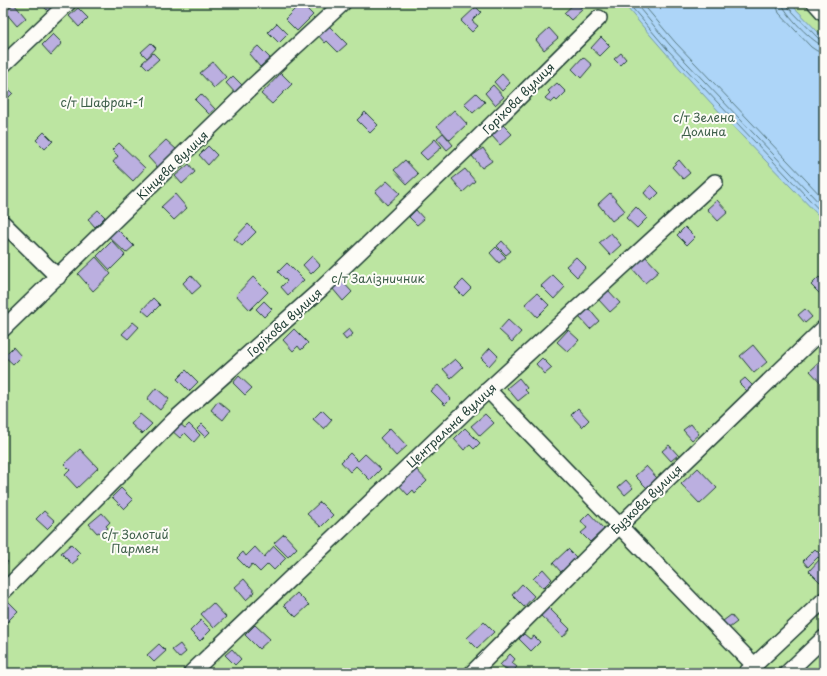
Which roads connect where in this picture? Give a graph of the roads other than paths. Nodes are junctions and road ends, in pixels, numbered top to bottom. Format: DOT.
graph roads {
  1 [pos="68,3"];
  2 [pos="343,3"];
  3 [pos="815,3"];
  4 [pos="824,12"];
  5 [pos="599,18"];
  6 [pos="3,65"];
  7 [pos="714,182"];
  8 [pos="3,223"];
  9 [pos="58,277"];
  10 [pos="824,328"];
  11 [pos="3,329"];
  12 [pos="488,390"];
  13 [pos="619,526"];
  14 [pos="3,592"];
  15 [pos="824,600"];
  16 [pos="824,638"];
  17 [pos="750,669"];
  18 [pos="191,673"];
  19 [pos="472,673"];
  20 [pos="787,673"];
  1 -- 6 [label="street"];
  2 -- 9 [label="street, Кінцева вулиця"];
  3 -- 4 [label="street"];
  5 -- 14 [label="street, Горіхова вулиця"];
  7 -- 12 [label="street, Центральна вулиця"];
  8 -- 9 [label="street"];
  9 -- 11 [label="street, Кінцева вулиця"];
  10 -- 13 [label="street, Бузкова вулиця"];
  12 -- 13 [label="street"];
  12 -- 18 [label="street, Центральна вулиця"];
  13 -- 17 [label="street"];
  13 -- 19 [label="street, Бузкова вулиця"];
  15 -- 17 [label="street"];
  16 -- 20 [label="street"];
}
